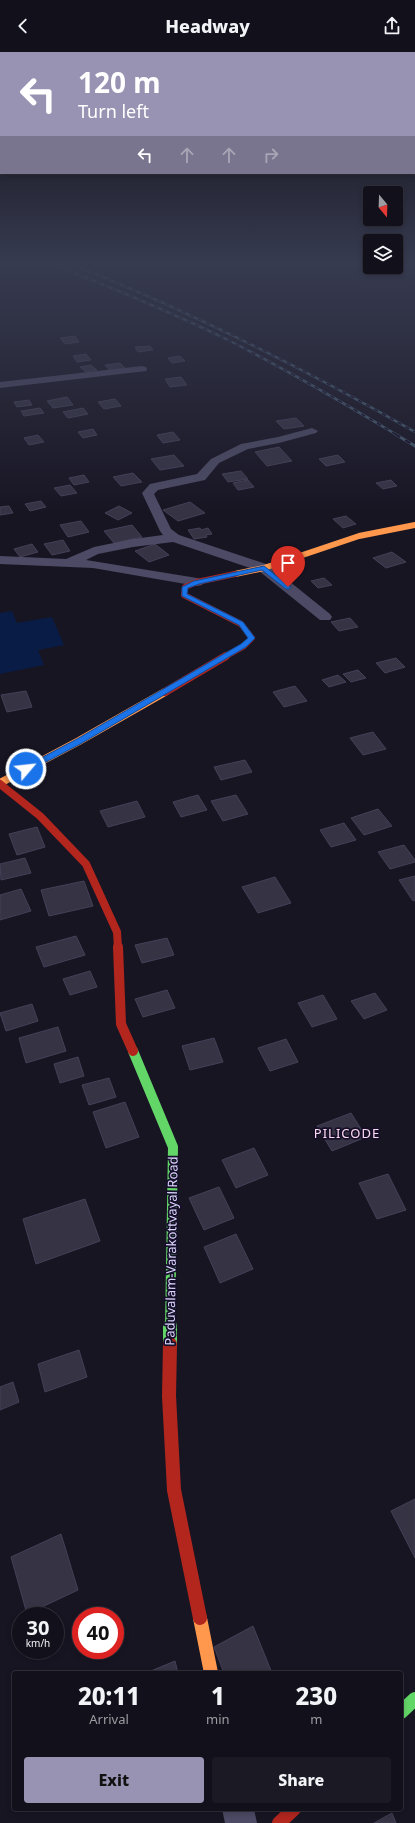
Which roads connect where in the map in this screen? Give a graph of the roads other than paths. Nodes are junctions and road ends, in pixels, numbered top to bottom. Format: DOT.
graph roads {
  1 [pos="142,369"];
  2 [pos="0,385"];
  3 [pos="312,431"];
  4 [pos="415,525"];
  5 [pos="174,538"];
  6 [pos="0,560"];
  7 [pos="70,562"];
  8 [pos="264,568"];
  9 [pos="197,582"];
  10 [pos="325,616"];
  11 [pos="0,784"];
  12 [pos="211,1671"];
  13 [pos="415,1699"];
  14 [pos="403,1710"];
  15 [pos="238,1811"];
  16 [pos="292,1811"];
  17 [pos="241,1823"];
  18 [pos="279,1823"];
  1 -- 2 [label="street"];
  3 -- 5 [label="street"];
  4 -- 8 [label="street"];
  5 -- 7 [label="street"];
  5 -- 8 [label="street"];
  6 -- 7 [label="street"];
  7 -- 9 [label="street"];
  8 -- 9 [label="street"];
  8 -- 10 [label="street"];
  9 -- 11 [label="street"];
  11 -- 12 [label="street, Paduvalam-Varakottvayal Road"];
  13 -- 14 [label="street"];
  15 -- 17 [label="street"];
  16 -- 18 [label="street"];
}
